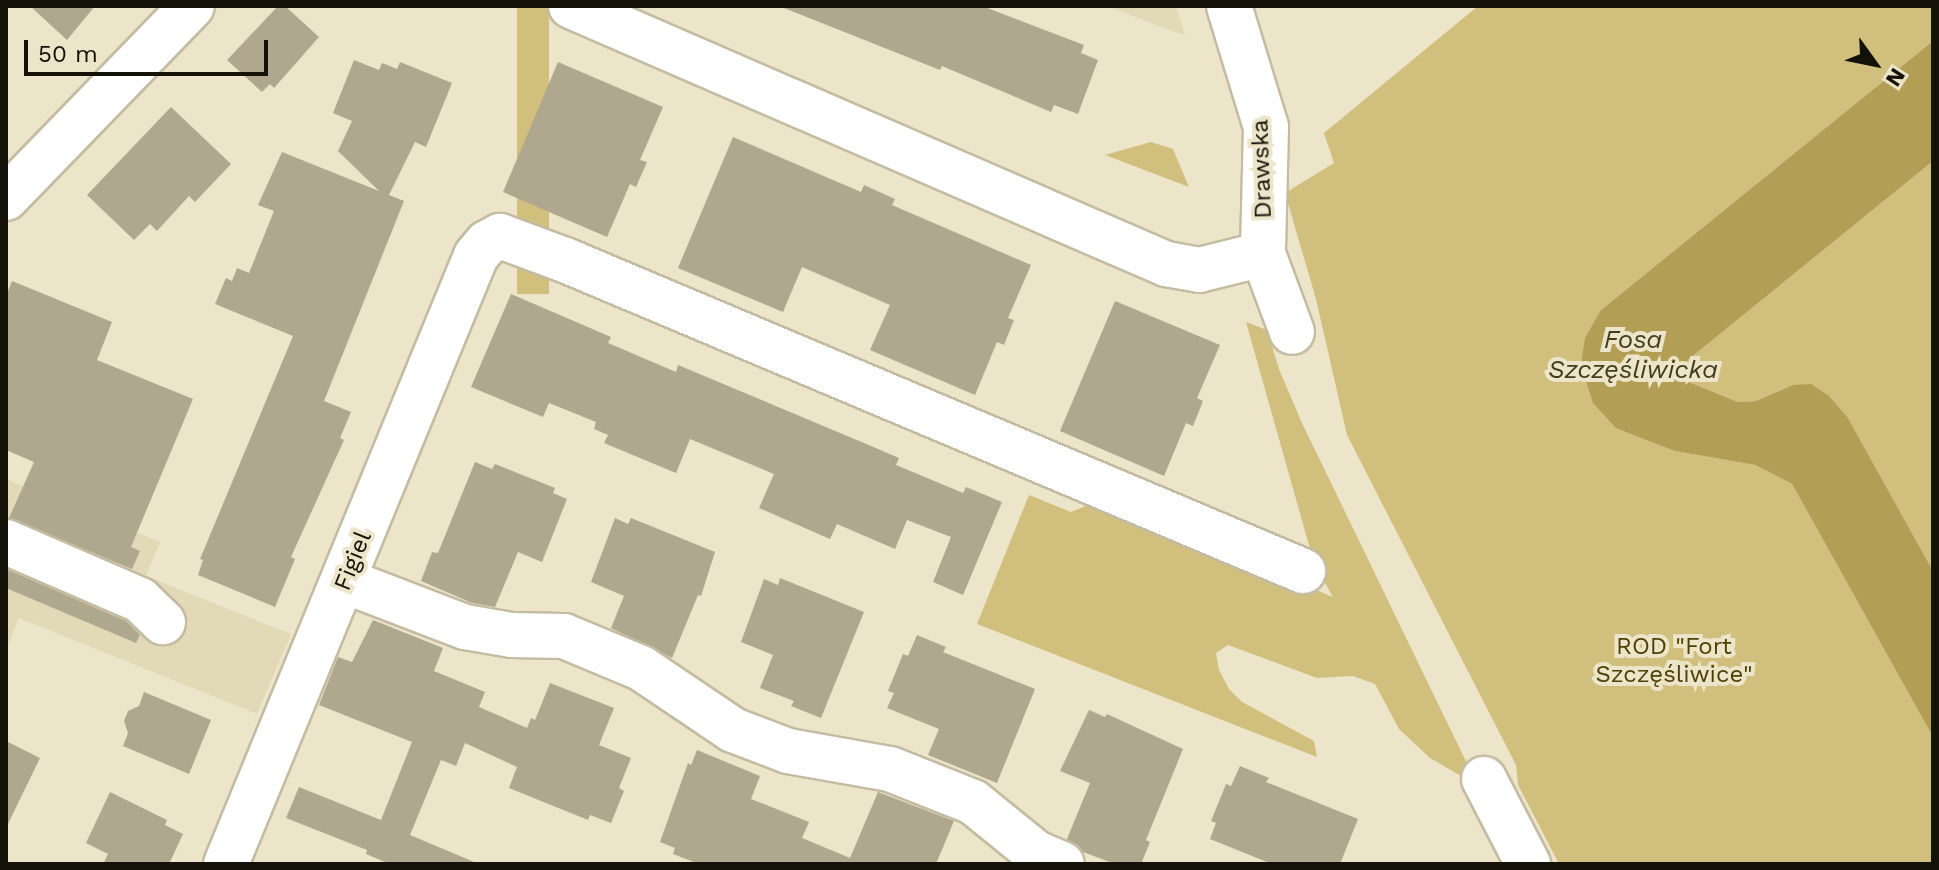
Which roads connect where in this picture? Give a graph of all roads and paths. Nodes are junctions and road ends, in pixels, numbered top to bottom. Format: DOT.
graph roads {
  1 [pos="192,6"];
  2 [pos="571,6"];
  3 [pos="1229,6"];
  4 [pos="6,198"];
  5 [pos="1263,254"];
  6 [pos="1292,332"];
  7 [pos="6,542"];
  8 [pos="1303,571"];
  9 [pos="345,581"];
  10 [pos="163,622"];
  11 [pos="1484,779"];
  12 [pos="226,864"];
  13 [pos="1062,864"];
  14 [pos="1528,864"];
  1 -- 4 [label="street"];
  2 -- 5 [label="street"];
  3 -- 5 [label="street, Drawska"];
  5 -- 6 [label="street, Drawska"];
  7 -- 10 [label="street"];
  8 -- 9 [label="street, Figiel"];
  9 -- 12 [label="street, Figiel"];
  9 -- 13 [label="street"];
  11 -- 14 [label="street"];
}
